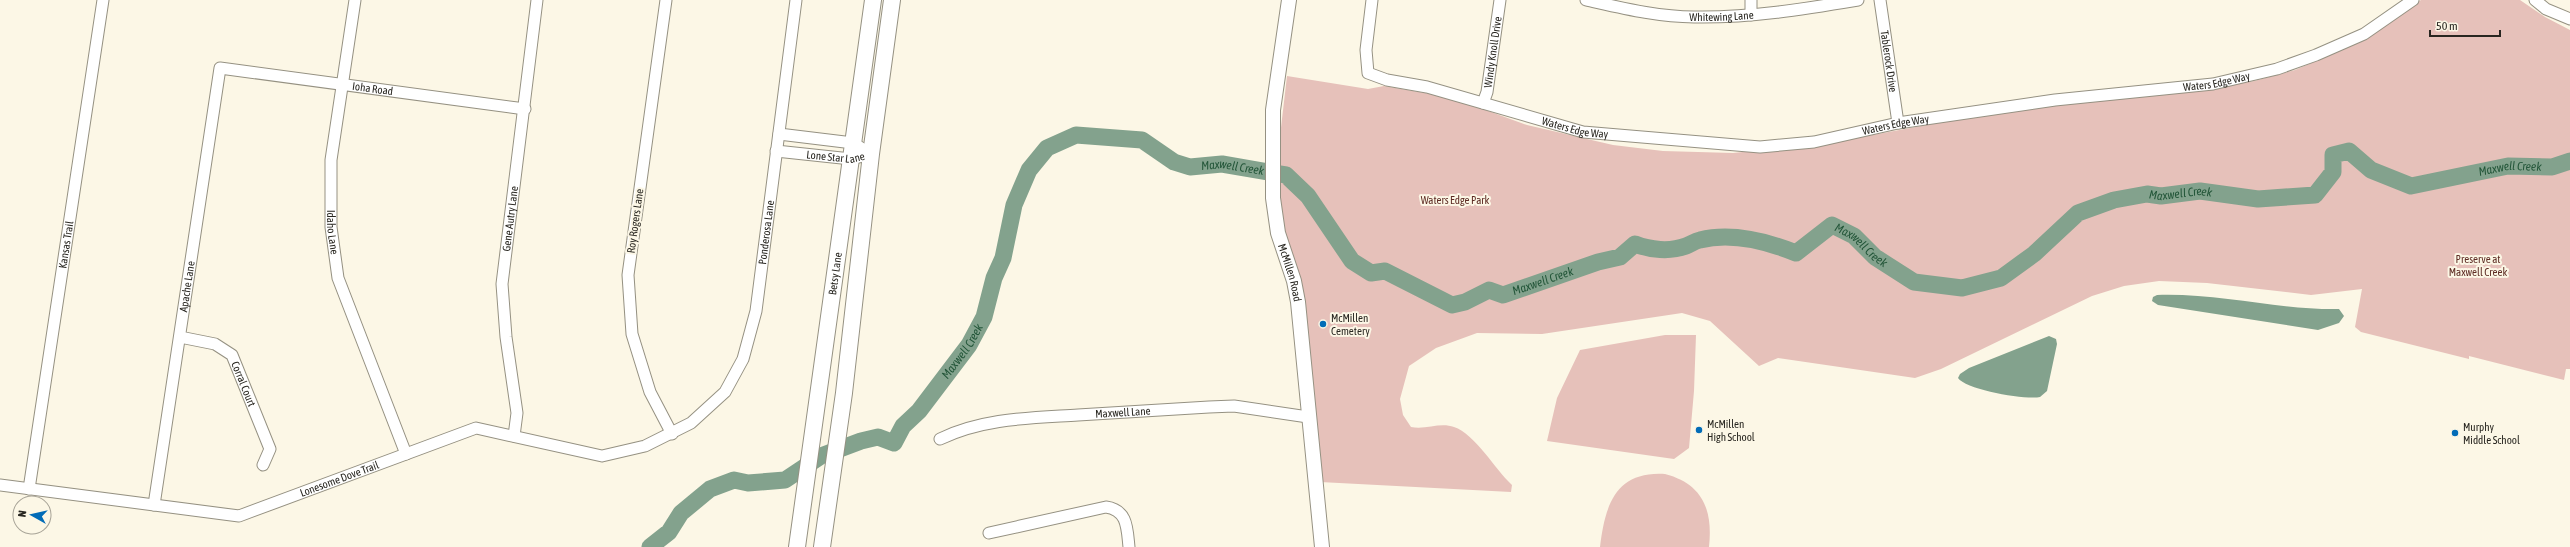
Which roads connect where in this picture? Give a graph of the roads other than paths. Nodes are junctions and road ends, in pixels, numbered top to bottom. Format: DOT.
graph roads {
  1 [pos="104,0"];
  2 [pos="355,0"];
  3 [pos="537,0"];
  4 [pos="666,0"];
  5 [pos="796,0"];
  6 [pos="873,0"];
  7 [pos="892,0"];
  8 [pos="1289,0"];
  9 [pos="1372,0"];
  10 [pos="1500,0"];
  11 [pos="1586,0"];
  12 [pos="1751,0"];
  13 [pos="1858,0"];
  14 [pos="1880,0"];
  15 [pos="2413,0"];
  16 [pos="2535,0"];
  17 [pos="1627,5"];
  18 [pos="1751,15"];
  19 [pos="2570,19"];
  20 [pos="220,68"];
  21 [pos="342,84"];
  22 [pos="1483,103"];
  23 [pos="525,109"];
  24 [pos="1898,123"];
  25 [pos="779,134"];
  26 [pos="854,143"];
  27 [pos="776,151"];
  28 [pos="871,154"];
  29 [pos="851,159"];
  30 [pos="180,337"];
  31 [pos="1308,417"];
  32 [pos="672,434"];
  33 [pos="514,436"];
  34 [pos="940,439"];
  35 [pos="406,454"];
  36 [pos="263,465"];
  37 [pos="0,486"];
  38 [pos="29,489"];
  39 [pos="154,505"];
  40 [pos="989,533"];
  41 [pos="797,547"];
  42 [pos="822,547"];
  43 [pos="1129,547"];
  44 [pos="1322,547"];
  1 -- 38 [label="street, Kansas Trail"];
  2 -- 21 [label="street, Idaho Lane"];
  3 -- 23 [label="street, Gene Autry Lane"];
  4 -- 32 [label="street, Roy Rogers Lane"];
  5 -- 25 [label="street, Ponderosa Lane"];
  6 -- 26 [label="main road, Betsy Lane"];
  7 -- 28 [label="main road, Betsy Lane"];
  8 -- 31 [label="street, McMillen Road"];
  9 -- 22 [label="street, Waters Edge Way"];
  10 -- 22 [label="street, Windy Knoll Drive"];
  11 -- 17 [label="street, Whitewing Lane"];
  12 -- 18 [label="street"];
  13 -- 18 [label="street, Whitewing Lane"];
  14 -- 24 [label="street, Tablerock Drive"];
  15 -- 24 [label="street, Waters Edge Way"];
  16 -- 19 [label="street"];
  17 -- 18 [label="street, Whitewing Lane"];
  20 -- 21 [label="street, Ioha Road"];
  20 -- 30 [label="street, Apache Lane"];
  21 -- 23 [label="street, Ioha Road"];
  21 -- 35 [label="street, Idaho Lane"];
  22 -- 24 [label="street, Waters Edge Way"];
  23 -- 33 [label="street, Gene Autry Lane"];
  25 -- 26 [label="street, Lone Star Lane"];
  25 -- 27 [label="street, Ponderosa Lane"];
  26 -- 28 [label="street, Lone Star Lane"];
  26 -- 29 [label="main road, Betsy Lane"];
  27 -- 29 [label="street, Lone Star Lane"];
  27 -- 32 [label="street, Ponderosa Lane"];
  28 -- 29 [label="street, Lone Star Lane"];
  28 -- 42 [label="main road, Betsy Lane"];
  29 -- 41 [label="main road, Betsy Lane"];
  30 -- 36 [label="street, Corral Court"];
  30 -- 39 [label="street, Apache Lane"];
  31 -- 34 [label="street, Maxwell Lane"];
  31 -- 44 [label="street, McMillen Road"];
  32 -- 33 [label="street, Lonesome Dove Trail"];
  33 -- 35 [label="street, Lonesome Dove Trail"];
  35 -- 39 [label="street, Lonesome Dove Trail"];
  37 -- 38 [label="street, Lonesome Dove Trail"];
  38 -- 39 [label="street, Lonesome Dove Trail"];
  40 -- 43 [label="street"];
}
